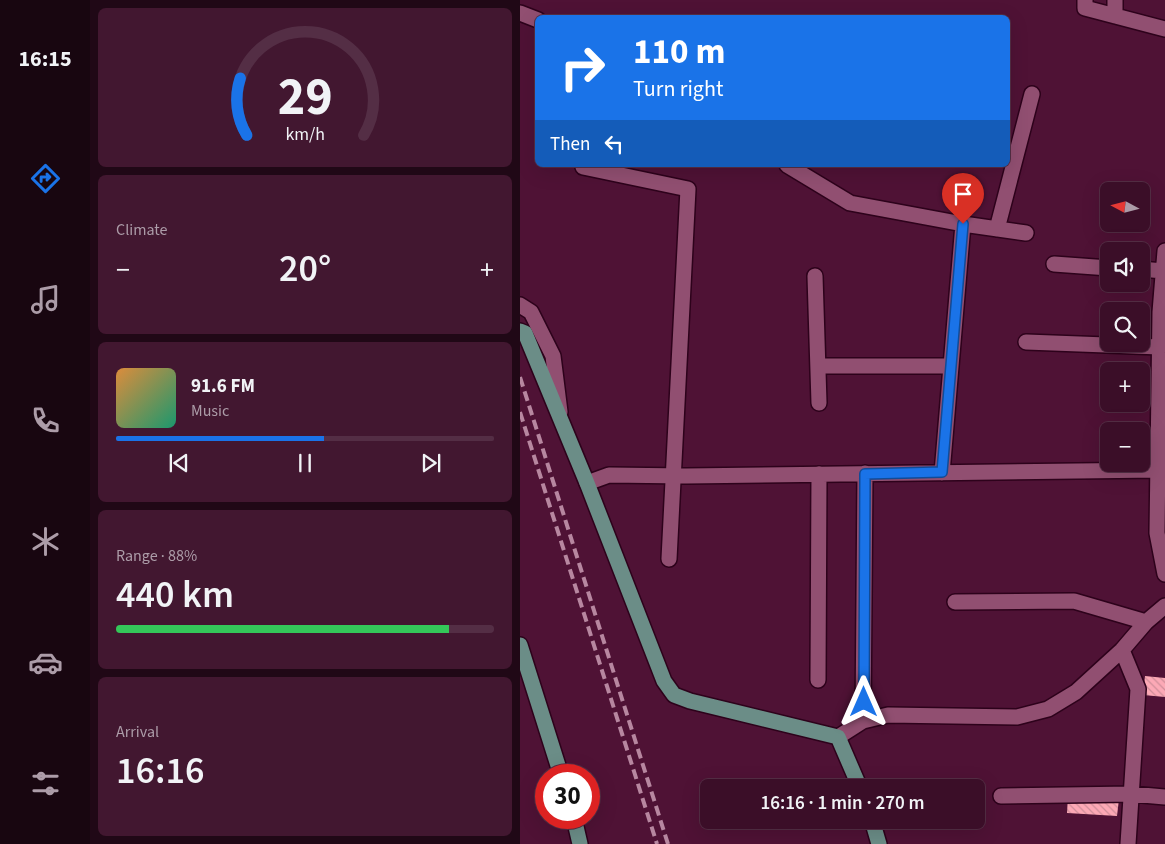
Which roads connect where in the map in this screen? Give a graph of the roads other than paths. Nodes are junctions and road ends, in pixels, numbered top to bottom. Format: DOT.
graph roads {
  1 [pos="1085,0"];
  2 [pos="1115,0"];
  3 [pos="520,13"];
  4 [pos="1115,16"];
  5 [pos="535,19"];
  6 [pos="1165,29"];
  7 [pos="1032,94"];
  8 [pos="583,167"];
  9 [pos="790,167"];
  10 [pos="963,224"];
  11 [pos="997,229"];
  12 [pos="1026,233"];
  13 [pos="1165,250"];
  14 [pos="1054,264"];
  15 [pos="1100,267"];
  16 [pos="1150,270"];
  17 [pos="1163,271"];
  18 [pos="816,276"];
  19 [pos="520,305"];
  20 [pos="520,331"];
  21 [pos="1026,342"];
  22 [pos="1160,348"];
  23 [pos="818,366"];
  24 [pos="951,366"];
  25 [pos="819,403"];
  26 [pos="560,419"];
  27 [pos="1158,470"];
  28 [pos="942,472"];
  29 [pos="819,474"];
  30 [pos="865,474"];
  31 [pos="674,476"];
  32 [pos="587,483"];
  33 [pos="669,559"];
  34 [pos="1165,574"];
  35 [pos="955,602"];
  36 [pos="1165,606"];
  37 [pos="1146,622"];
  38 [pos="520,645"];
  39 [pos="1122,650"];
  40 [pos="818,680"];
  41 [pos="863,721"];
  42 [pos="838,737"];
  43 [pos="557,764"];
  44 [pos="856,779"];
  45 [pos="1131,794"];
  46 [pos="1001,796"];
  47 [pos="1165,797"];
  48 [pos="577,829"];
  49 [pos="875,829"];
  50 [pos="580,844"];
  51 [pos="879,844"];
  52 [pos="1128,844"];
  1 -- 4 [label="street"];
  2 -- 4 [label="street"];
  3 -- 5 [label="street"];
  4 -- 6 [label="street"];
  7 -- 11 [label="street"];
  8 -- 31 [label="street"];
  9 -- 10 [label="street"];
  10 -- 11 [label="street"];
  10 -- 24 [label="street"];
  11 -- 12 [label="street"];
  13 -- 17 [label="street"];
  14 -- 15 [label="street"];
  16 -- 17 [label="street"];
  17 -- 22 [label="street"];
  18 -- 23 [label="street"];
  19 -- 26 [label="street"];
  20 -- 26 [label="main road"];
  21 -- 22 [label="street"];
  22 -- 27 [label="street"];
  23 -- 24 [label="street"];
  23 -- 25 [label="street"];
  24 -- 28 [label="street"];
  26 -- 32 [label="main road"];
  27 -- 28 [label="street"];
  27 -- 34 [label="street"];
  28 -- 30 [label="street"];
  29 -- 30 [label="street"];
  29 -- 31 [label="street"];
  29 -- 40 [label="street"];
  30 -- 41 [label="street"];
  31 -- 32 [label="street"];
  31 -- 33 [label="street"];
  32 -- 42 [label="main road"];
  35 -- 37 [label="street"];
  36 -- 37 [label="street"];
  37 -- 39 [label="street"];
  38 -- 43 [label="main road"];
  39 -- 41 [label="street"];
  39 -- 45 [label="street"];
  41 -- 42 [label="street"];
  42 -- 44 [label="main road"];
  45 -- 46 [label="street"];
  45 -- 47 [label="street"];
  45 -- 52 [label="street"];
  48 -- 50 [label="main road"];
  49 -- 51 [label="main road"];
}
